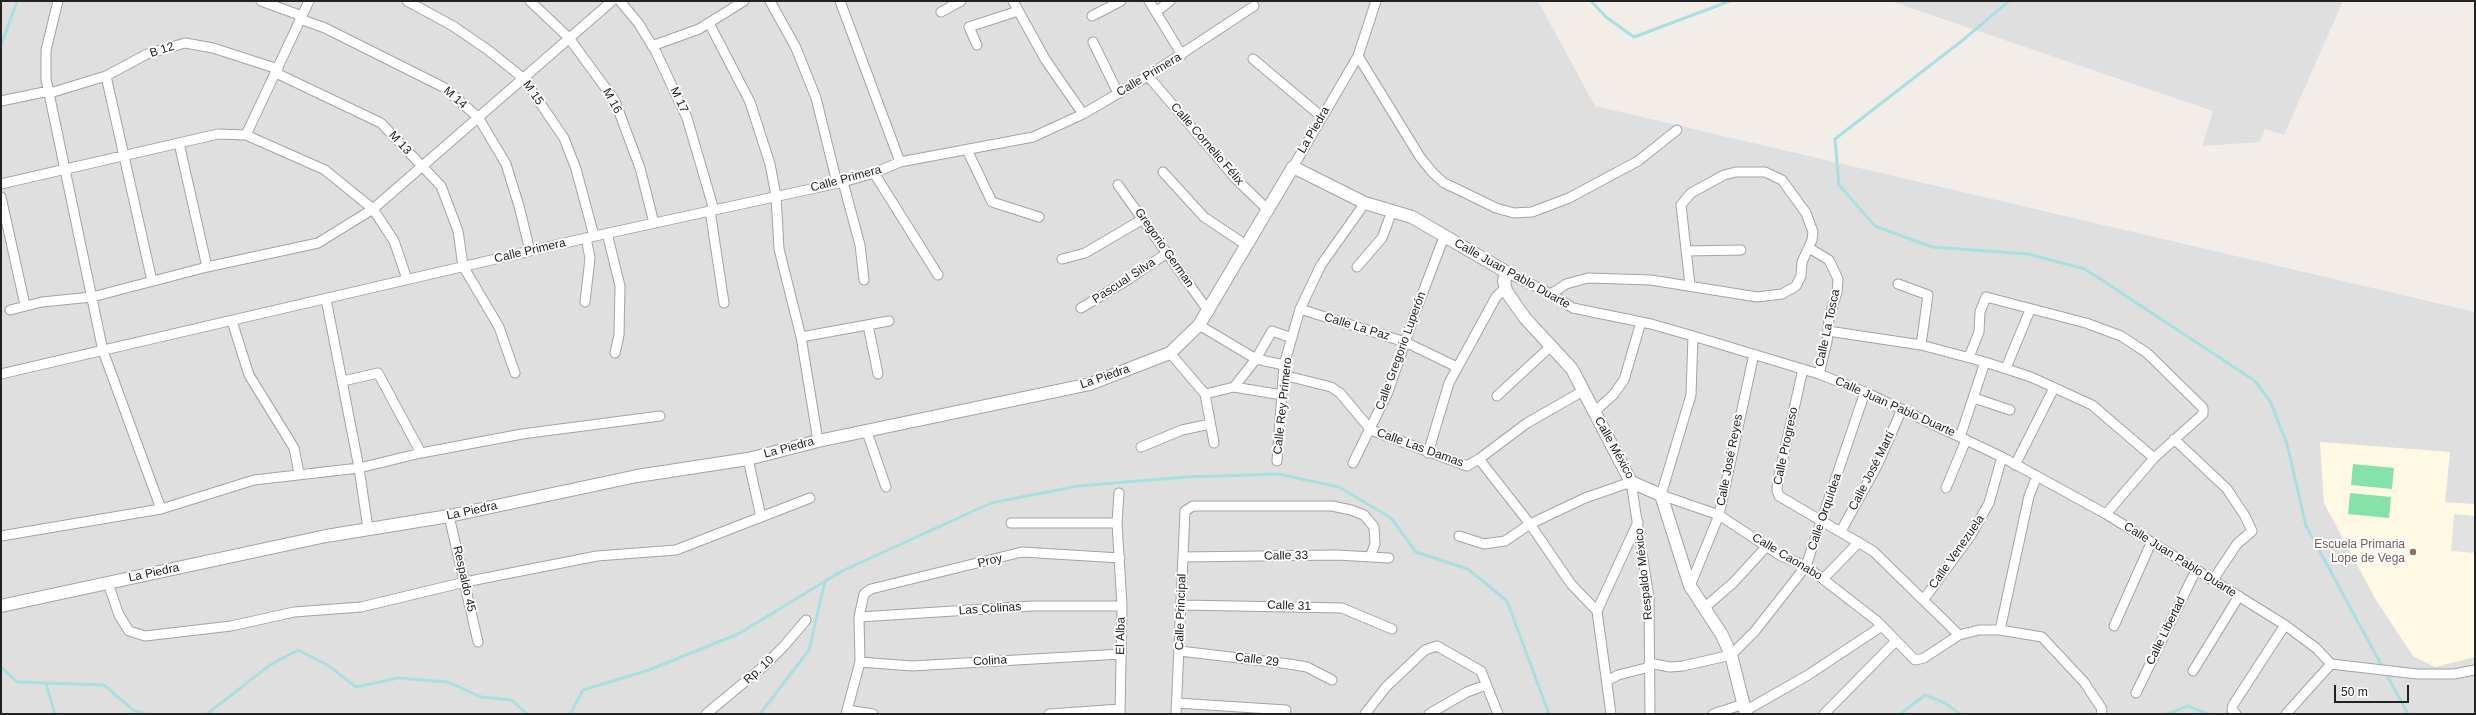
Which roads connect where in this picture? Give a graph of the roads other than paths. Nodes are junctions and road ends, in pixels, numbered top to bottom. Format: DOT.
graph roads {
  1 [pos="58,1"];
  2 [pos="261,1"];
  3 [pos="309,1"];
  4 [pos="407,1"];
  5 [pos="530,1"];
  6 [pos="612,1"];
  7 [pos="620,1"];
  8 [pos="744,1"];
  9 [pos="770,1"];
  10 [pos="840,1"];
  11 [pos="1013,1"];
  12 [pos="1149,1"];
  13 [pos="1170,1"];
  14 [pos="1376,1"];
  15 [pos="959,2"];
  16 [pos="1115,3"];
  17 [pos="1254,6"];
  18 [pos="1018,11"];
  19 [pos="941,12"];
  20 [pos="1156,12"];
  21 [pos="1092,16"];
  22 [pos="301,18"];
  23 [pos="709,23"];
  24 [pos="569,38"];
  25 [pos="1093,42"];
  26 [pos="977,45"];
  27 [pos="652,46"];
  28 [pos="1182,55"];
  29 [pos="1358,56"];
  30 [pos="1253,59"];
  31 [pos="277,71"];
  32 [pos="106,76"];
  33 [pos="1148,76"];
  34 [pos="523,78"];
  35 [pos="49,92"];
  36 [pos="1118,93"];
  37 [pos="1,101"];
  38 [pos="1083,114"];
  39 [pos="478,117"];
  40 [pos="1322,117"];
  41 [pos="1678,130"];
  42 [pos="246,135"];
  43 [pos="180,143"];
  44 [pos="967,150"];
  45 [pos="123,156"];
  46 [pos="900,162"];
  47 [pos="422,167"];
  48 [pos="1293,167"];
  49 [pos="66,169"];
  50 [pos="1163,172"];
  51 [pos="874,173"];
  52 [pos="840,182"];
  53 [pos="1,184"];
  54 [pos="1118,185"];
  55 [pos="776,196"];
  56 [pos="1,197"];
  57 [pos="1365,203"];
  58 [pos="373,209"];
  59 [pos="712,210"];
  60 [pos="1268,210"];
  61 [pos="1392,211"];
  62 [pos="1039,217"];
  63 [pos="1142,219"];
  64 [pos="654,223"];
  65 [pos="607,233"];
  66 [pos="590,237"];
  67 [pos="1444,237"];
  68 [pos="1246,245"];
  69 [pos="1809,248"];
  70 [pos="1741,250"];
  71 [pos="530,251"];
  72 [pos="1686,251"];
  73 [pos="1167,253"];
  74 [pos="1062,258"];
  75 [pos="463,266"];
  76 [pos="207,267"];
  77 [pos="1357,267"];
  78 [pos="1508,273"];
  79 [pos="938,276"];
  80 [pos="407,279"];
  81 [pos="864,280"];
  82 [pos="152,281"];
  83 [pos="1898,284"];
  84 [pos="1690,285"];
  85 [pos="1505,288"];
  86 [pos="1551,294"];
  87 [pos="92,297"];
  88 [pos="326,299"];
  89 [pos="585,302"];
  90 [pos="724,303"];
  91 [pos="24,305"];
  92 [pos="1081,308"];
  93 [pos="1300,309"];
  94 [pos="10,310"];
  95 [pos="2030,310"];
  96 [pos="1209,312"];
  97 [pos="232,321"];
  98 [pos="889,321"];
  99 [pos="1641,322"];
  100 [pos="868,325"];
  101 [pos="1199,325"];
  102 [pos="1828,331"];
  103 [pos="1693,336"];
  104 [pos="801,337"];
  105 [pos="1292,338"];
  106 [pos="1405,342"];
  107 [pos="1551,346"];
  108 [pos="1921,346"];
  109 [pos="103,350"];
  110 [pos="615,352"];
  111 [pos="1170,353"];
  112 [pos="1754,354"];
  113 [pos="1969,357"];
  114 [pos="1256,359"];
  115 [pos="1985,362"];
  116 [pos="1284,365"];
  117 [pos="1457,367"];
  118 [pos="2006,368"];
  119 [pos="1803,369"];
  120 [pos="515,373"];
  121 [pos="1,374"];
  122 [pos="878,374"];
  123 [pos="1819,374"];
  124 [pos="1283,375"];
  125 [pos="343,381"];
  126 [pos="1234,387"];
  127 [pos="2054,388"];
  128 [pos="1583,391"];
  129 [pos="1865,392"];
  130 [pos="1205,394"];
  131 [pos="1282,395"];
  132 [pos="1497,396"];
  133 [pos="1974,398"];
  134 [pos="1902,409"];
  135 [pos="2010,410"];
  136 [pos="1594,412"];
  137 [pos="660,416"];
  138 [pos="1210,424"];
  139 [pos="1371,430"];
  140 [pos="867,432"];
  141 [pos="1963,438"];
  142 [pos="2174,439"];
  143 [pos="818,441"];
  144 [pos="1214,443"];
  145 [pos="1141,447"];
  146 [pos="421,453"];
  147 [pos="1428,453"];
  148 [pos="2002,457"];
  149 [pos="1479,458"];
  150 [pos="2154,458"];
  151 [pos="748,459"];
  152 [pos="1277,461"];
  153 [pos="1353,463"];
  154 [pos="2015,465"];
  155 [pos="359,468"];
  156 [pos="299,473"];
  157 [pos="2037,476"];
  158 [pos="1631,482"];
  159 [pos="886,487"];
  160 [pos="1946,488"];
  161 [pos="1119,493"];
  162 [pos="1661,495"];
  163 [pos="810,498"];
  164 [pos="161,509"];
  165 [pos="1719,514"];
  166 [pos="2106,514"];
  167 [pos="450,516"];
  168 [pos="761,517"];
  169 [pos="1638,522"];
  170 [pos="1822,522"];
  171 [pos="1011,523"];
  172 [pos="1117,523"];
  173 [pos="1530,524"];
  174 [pos="368,529"];
  175 [pos="1841,531"];
  176 [pos="1,536"];
  177 [pos="1459,536"];
  178 [pos="1859,542"];
  179 [pos="2151,543"];
  180 [pos="1767,546"];
  181 [pos="1370,557"];
  182 [pos="1120,558"];
  183 [pos="1183,558"];
  184 [pos="1389,558"];
  185 [pos="1806,566"];
  186 [pos="2196,570"];
  187 [pos="1823,579"];
  188 [pos="2213,580"];
  189 [pos="465,582"];
  190 [pos="108,583"];
  191 [pos="1690,586"];
  192 [pos="2239,596"];
  193 [pos="1924,599"];
  194 [pos="1182,605"];
  195 [pos="1,606"];
  196 [pos="1122,606"];
  197 [pos="1704,608"];
  198 [pos="1597,611"];
  199 [pos="859,617"];
  200 [pos="806,620"];
  201 [pos="2285,625"];
  202 [pos="1882,626"];
  203 [pos="2114,626"];
  204 [pos="1392,629"];
  205 [pos="2000,630"];
  206 [pos="1959,635"];
  207 [pos="1896,641"];
  208 [pos="478,642"];
  209 [pos="1180,651"];
  210 [pos="1121,654"];
  211 [pos="1731,655"];
  212 [pos="860,662"];
  213 [pos="2331,664"];
  214 [pos="1650,665"];
  215 [pos="2475,670"];
  216 [pos="2193,671"];
  217 [pos="1332,680"];
  218 [pos="1607,681"];
  219 [pos="1486,685"];
  220 [pos="2136,693"];
  221 [pos="1177,703"];
  222 [pos="1286,710"];
  223 [pos="1745,710"];
  224 [pos="846,712"];
  225 [pos="1120,712"];
  226 [pos="706,714"];
  227 [pos="873,714"];
  228 [pos="1049,714"];
  229 [pos="1176,714"];
  230 [pos="1365,714"];
  231 [pos="1429,714"];
  232 [pos="1498,714"];
  233 [pos="1611,714"];
  234 [pos="1650,714"];
  235 [pos="1712,714"];
  236 [pos="1824,714"];
  237 [pos="2101,714"];
  238 [pos="2236,714"];
  239 [pos="2286,714"];
  1 -- 35 [label="street"];
  2 -- 22 [label="street, M 14"];
  3 -- 22 [label="street"];
  4 -- 34 [label="street, M 15"];
  5 -- 24 [label="street, M 16"];
  6 -- 24 [label="street"];
  7 -- 27 [label="street, M 17"];
  8 -- 23 [label="street"];
  9 -- 52 [label="street"];
  10 -- 46 [label="street"];
  11 -- 18 [label="street"];
  12 -- 20 [label="street"];
  13 -- 20 [label="street"];
  14 -- 29 [label="street, La Piedra"];
  15 -- 19 [label="street"];
  16 -- 21 [label="street"];
  17 -- 28 [label="street, Calle Primera"];
  18 -- 26 [label="street"];
  18 -- 38 [label="street"];
  20 -- 28 [label="street"];
  22 -- 31 [label="street"];
  22 -- 39 [label="street, M 14"];
  23 -- 27 [label="street"];
  23 -- 55 [label="street"];
  24 -- 34 [label="street"];
  24 -- 64 [label="street, M 16"];
  25 -- 36 [label="street"];
  27 -- 59 [label="street, M 17"];
  28 -- 33 [label="street, Calle Primera"];
  29 -- 40 [label="street, La Piedra"];
  29 -- 41 [label="street"];
  30 -- 40 [label="street"];
  31 -- 32 [label="street, B 12"];
  31 -- 42 [label="street"];
  31 -- 47 [label="street, M 13"];
  32 -- 35 [label="street, B 12"];
  32 -- 45 [label="street"];
  33 -- 36 [label="street, Calle Primera"];
  33 -- 60 [label="street, Calle Cornelio Félix"];
  34 -- 39 [label="street"];
  34 -- 66 [label="street, M 15"];
  35 -- 37 [label="street, B 12"];
  35 -- 49 [label="street"];
  36 -- 38 [label="street, Calle Primera"];
  38 -- 44 [label="street, Calle Primera"];
  39 -- 47 [label="street"];
  39 -- 71 [label="street, M 14"];
  40 -- 48 [label="street, La Piedra"];
  42 -- 43 [label="street"];
  42 -- 58 [label="street"];
  43 -- 45 [label="street"];
  43 -- 76 [label="street"];
  44 -- 46 [label="street, Calle Primera"];
  44 -- 62 [label="street"];
  45 -- 49 [label="street"];
  45 -- 82 [label="street"];
  46 -- 51 [label="street, Calle Primera"];
  47 -- 58 [label="street"];
  47 -- 75 [label="street, M 13"];
  48 -- 57 [label="street, Calle Juan Pablo Duarte"];
  48 -- 60 [label="street, La Piedra"];
  49 -- 53 [label="street"];
  49 -- 87 [label="street"];
  50 -- 68 [label="street"];
  51 -- 52 [label="street, Calle Primera"];
  51 -- 79 [label="street"];
  52 -- 55 [label="street, Calle Primera"];
  52 -- 81 [label="street"];
  54 -- 63 [label="street, Gregorio German"];
  55 -- 59 [label="street, Calle Primera"];
  55 -- 104 [label="street"];
  56 -- 91 [label="street"];
  57 -- 61 [label="street, Calle Juan Pablo Duarte"];
  57 -- 93 [label="street, Calle Rey Primero"];
  58 -- 76 [label="street"];
  58 -- 80 [label="street"];
  59 -- 64 [label="street, Calle Primera"];
  59 -- 90 [label="street, M 17"];
  60 -- 68 [label="street, La Piedra"];
  61 -- 67 [label="street, Calle Juan Pablo Duarte"];
  61 -- 77 [label="street"];
  63 -- 73 [label="street, Gregorio German"];
  63 -- 74 [label="street"];
  64 -- 65 [label="street, Calle Primera"];
  65 -- 66 [label="street, Calle Primera"];
  65 -- 110 [label="street"];
  66 -- 71 [label="street, Calle Primera"];
  66 -- 89 [label="street, M 15"];
  67 -- 78 [label="street, Calle Juan Pablo Duarte"];
  67 -- 106 [label="street, Calle Gregorio Luperón"];
  68 -- 96 [label="street, La Piedra"];
  69 -- 72 [label="street"];
  69 -- 84 [label="street"];
  69 -- 102 [label="street, Calle La Tosca"];
  70 -- 72 [label="street"];
  71 -- 75 [label="street, Calle Primera"];
  72 -- 84 [label="street"];
  73 -- 92 [label="street, Pascual Silva"];
  73 -- 96 [label="street, Gregorio German"];
  75 -- 80 [label="street, Calle Primera"];
  75 -- 120 [label="street"];
  76 -- 82 [label="street"];
  78 -- 85 [label="street"];
  78 -- 86 [label="street, Calle Juan Pablo Duarte"];
  80 -- 88 [label="street, Calle Primera"];
  82 -- 87 [label="street"];
  83 -- 108 [label="street"];
  84 -- 86 [label="street"];
  85 -- 107 [label="street, Calle México"];
  85 -- 117 [label="street"];
  86 -- 99 [label="street, Calle Juan Pablo Duarte"];
  87 -- 91 [label="street"];
  87 -- 109 [label="street"];
  88 -- 97 [label="street, Calle Primera"];
  88 -- 125 [label="street"];
  91 -- 94 [label="street"];
  93 -- 105 [label="street, Calle Rey Primero"];
  93 -- 106 [label="street, Calle La Paz"];
  95 -- 113 [label="street"];
  95 -- 118 [label="street"];
  95 -- 142 [label="street"];
  96 -- 101 [label="street, La Piedra"];
  97 -- 109 [label="street, Calle Primera"];
  97 -- 156 [label="street"];
  98 -- 100 [label="street"];
  99 -- 103 [label="street, Calle Juan Pablo Duarte"];
  99 -- 136 [label="street"];
  100 -- 104 [label="street"];
  100 -- 122 [label="street"];
  101 -- 111 [label="street, La Piedra"];
  101 -- 114 [label="street"];
  102 -- 108 [label="street"];
  102 -- 123 [label="street, Calle La Tosca"];
  103 -- 112 [label="street, Calle Juan Pablo Duarte"];
  103 -- 162 [label="street"];
  104 -- 143 [label="street"];
  105 -- 114 [label="street"];
  105 -- 116 [label="street, Calle Rey Primero"];
  106 -- 117 [label="street, Calle La Paz"];
  106 -- 139 [label="street, Calle Gregorio Luperón"];
  107 -- 128 [label="street, Calle México"];
  107 -- 132 [label="street"];
  108 -- 113 [label="street"];
  109 -- 121 [label="street, Calle Primera"];
  109 -- 164 [label="street"];
  111 -- 130 [label="street"];
  111 -- 140 [label="street, La Piedra"];
  112 -- 119 [label="street, Calle Juan Pablo Duarte"];
  112 -- 165 [label="street, Calle José Reyes"];
  113 -- 115 [label="street"];
  114 -- 116 [label="street"];
  114 -- 126 [label="street"];
  115 -- 118 [label="street"];
  115 -- 133 [label="street"];
  116 -- 124 [label="street, Calle Rey Primero"];
  117 -- 147 [label="street"];
  118 -- 127 [label="street"];
  119 -- 123 [label="street, Calle Juan Pablo Duarte"];
  119 -- 170 [label="street, Calle Progreso"];
  123 -- 129 [label="street, Calle Juan Pablo Duarte"];
  124 -- 131 [label="street, Calle Rey Primero"];
  124 -- 139 [label="street, Calle Las Damas"];
  125 -- 146 [label="street"];
  125 -- 155 [label="street"];
  126 -- 130 [label="street"];
  126 -- 131 [label="street"];
  127 -- 150 [label="street"];
  127 -- 154 [label="street"];
  128 -- 136 [label="street, Calle México"];
  128 -- 149 [label="street"];
  129 -- 134 [label="street, Calle Juan Pablo Duarte"];
  129 -- 170 [label="street, Calle Orquídea"];
  130 -- 138 [label="street"];
  131 -- 152 [label="street, Calle Rey Primero"];
  133 -- 135 [label="street"];
  133 -- 141 [label="street"];
  134 -- 141 [label="street, Calle Juan Pablo Duarte"];
  134 -- 175 [label="street, Calle José Martí"];
  136 -- 158 [label="street, Calle México"];
  137 -- 146 [label="street"];
  138 -- 144 [label="street"];
  138 -- 145 [label="street"];
  139 -- 147 [label="street, Calle Las Damas"];
  139 -- 153 [label="street, Calle Gregorio Luperón"];
  140 -- 143 [label="street, La Piedra"];
  140 -- 159 [label="street"];
  141 -- 148 [label="street, Calle Juan Pablo Duarte"];
  141 -- 160 [label="street"];
  142 -- 150 [label="street"];
  142 -- 188 [label="street"];
  143 -- 151 [label="street, La Piedra"];
  146 -- 155 [label="street"];
  147 -- 149 [label="street, Calle Las Damas"];
  148 -- 154 [label="street, Calle Juan Pablo Duarte"];
  148 -- 193 [label="street, Calle Venezuela"];
  149 -- 173 [label="street, Calle Las Damas"];
  150 -- 166 [label="street"];
  151 -- 167 [label="street, La Piedra"];
  151 -- 168 [label="street"];
  154 -- 157 [label="street, Calle Juan Pablo Duarte"];
  155 -- 156 [label="street"];
  155 -- 174 [label="street"];
  156 -- 164 [label="street"];
  157 -- 166 [label="street, Calle Juan Pablo Duarte"];
  157 -- 205 [label="street"];
  158 -- 162 [label="street, Calle México"];
  158 -- 169 [label="street, Respaldo México"];
  158 -- 173 [label="street"];
  161 -- 172 [label="street, El Alba"];
  162 -- 165 [label="street, Calle Caonabo"];
  162 -- 191 [label="street"];
  163 -- 168 [label="street"];
  164 -- 176 [label="street"];
  165 -- 180 [label="street, Calle Caonabo"];
  165 -- 191 [label="street, Calle José Reyes"];
  166 -- 179 [label="street, Calle Juan Pablo Duarte"];
  167 -- 174 [label="street, La Piedra"];
  167 -- 189 [label="street, Respaldo 45"];
  168 -- 189 [label="street"];
  169 -- 198 [label="street"];
  169 -- 214 [label="street, Respaldo México"];
  170 -- 175 [label="street, Calle Progreso"];
  170 -- 185 [label="street, Calle Orquídea"];
  171 -- 172 [label="street"];
  172 -- 182 [label="street, El Alba"];
  173 -- 177 [label="street"];
  173 -- 198 [label="street, Calle Las Damas"];
  174 -- 190 [label="street, La Piedra"];
  175 -- 178 [label="street, Calle Progreso"];
  178 -- 187 [label="street"];
  178 -- 193 [label="street, Calle Progreso"];
  179 -- 186 [label="street, Calle Juan Pablo Duarte"];
  179 -- 203 [label="street"];
  180 -- 185 [label="street, Calle Caonabo"];
  180 -- 197 [label="street"];
  181 -- 183 [label="street, Calle 33"];
  181 -- 183 [label="street, Calle Principal"];
  181 -- 184 [label="street, Calle 33"];
  182 -- 196 [label="street, El Alba"];
  182 -- 199 [label="street, Proy"];
  183 -- 194 [label="street, Calle Principal"];
  185 -- 187 [label="street, Calle Caonabo"];
  185 -- 211 [label="street, Calle Orquídea"];
  186 -- 188 [label="street, Calle Juan Pablo Duarte"];
  186 -- 220 [label="street, Calle Libertad"];
  187 -- 202 [label="street, Calle Caonabo"];
  188 -- 192 [label="street, Calle Juan Pablo Duarte"];
  189 -- 190 [label="street"];
  189 -- 208 [label="street, Respaldo 45"];
  190 -- 195 [label="street, La Piedra"];
  191 -- 197 [label="street"];
  192 -- 201 [label="street, Calle Juan Pablo Duarte"];
  192 -- 216 [label="street"];
  193 -- 206 [label="street, Calle Progreso"];
  194 -- 204 [label="street, Calle 31"];
  194 -- 209 [label="street, Calle Principal"];
  196 -- 199 [label="street, Las Colinas"];
  196 -- 210 [label="street, El Alba"];
  197 -- 211 [label="street"];
  198 -- 218 [label="street"];
  199 -- 212 [label="street"];
  200 -- 226 [label="street, Rp. 10"];
  201 -- 213 [label="street, Calle Juan Pablo Duarte"];
  201 -- 238 [label="street"];
  202 -- 207 [label="street, Calle Caonabo"];
  202 -- 223 [label="street"];
  205 -- 206 [label="street"];
  205 -- 237 [label="street"];
  206 -- 207 [label="street, Calle Caonabo"];
  207 -- 236 [label="street"];
  209 -- 217 [label="street, Calle 29"];
  209 -- 221 [label="street, Calle Principal"];
  210 -- 212 [label="street, Colina"];
  210 -- 225 [label="street, El Alba"];
  211 -- 214 [label="street"];
  211 -- 223 [label="street"];
  212 -- 224 [label="street"];
  213 -- 215 [label="street"];
  213 -- 239 [label="street"];
  214 -- 218 [label="street"];
  214 -- 234 [label="street, Respaldo México"];
  218 -- 233 [label="street"];
  219 -- 230 [label="street"];
  219 -- 231 [label="street"];
  219 -- 232 [label="street"];
  221 -- 222 [label="street"];
  221 -- 229 [label="street, Calle Principal"];
  223 -- 235 [label="street"];
  224 -- 227 [label="street"];
  225 -- 228 [label="street"];
}
